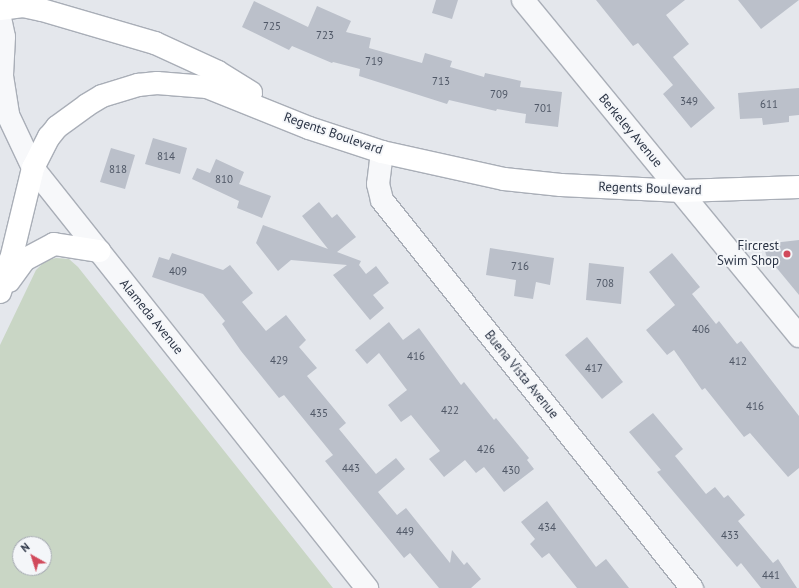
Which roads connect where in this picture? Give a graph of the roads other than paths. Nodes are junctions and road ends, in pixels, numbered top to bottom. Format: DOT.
graph roads {
  1 [pos="523,0"];
  2 [pos="0,9"];
  3 [pos="0,18"];
  4 [pos="308,128"];
  5 [pos="382,152"];
  6 [pos="33,168"];
  7 [pos="799,188"];
  8 [pos="682,191"];
  9 [pos="99,251"];
  10 [pos="0,293"];
  11 [pos="799,336"];
  12 [pos="367,588"];
  13 [pos="692,588"];
  1 -- 8 [label="street, Berkeley Avenue"];
  2 -- 4 [label="main road"];
  3 -- 6 [label="street, Alameda Avenue"];
  4 -- 5 [label="main road, Regents Boulevard"];
  4 -- 6 [label="main road, Regents Boulevard"];
  5 -- 8 [label="main road, Regents Boulevard"];
  5 -- 13 [label="street, Buena Vista Avenue"];
  6 -- 9 [label="street, Alameda Avenue"];
  6 -- 10 [label="main road, Regents Boulevard"];
  7 -- 8 [label="main road, Regents Boulevard"];
  8 -- 11 [label="street, Berkeley Avenue"];
  9 -- 10 [label="main road"];
  9 -- 12 [label="street, Alameda Avenue"];
}
